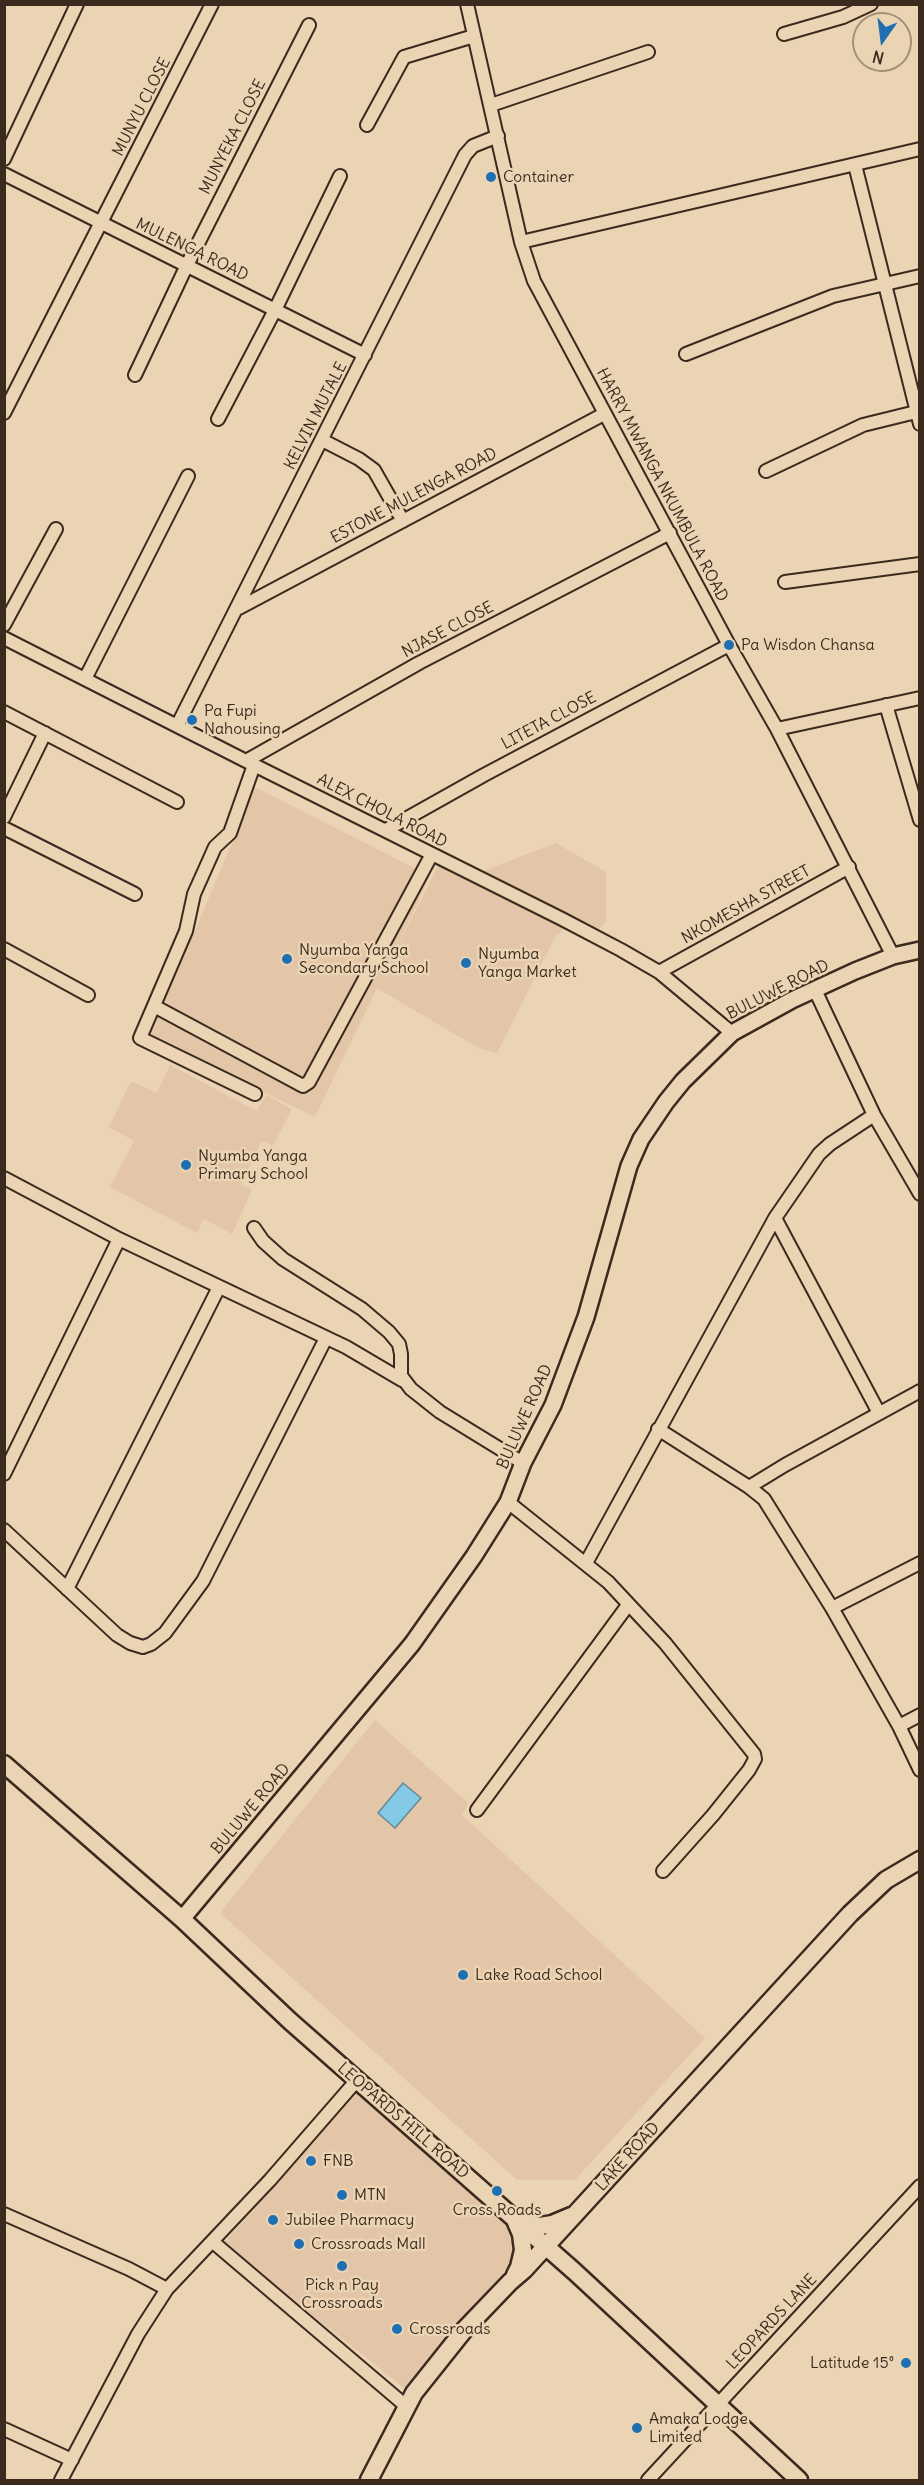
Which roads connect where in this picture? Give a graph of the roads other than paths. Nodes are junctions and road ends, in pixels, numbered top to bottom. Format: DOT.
graph roads {
  1 [pos="77,4"];
  2 [pos="212,4"];
  3 [pos="467,4"];
  4 [pos="871,4"];
  5 [pos="309,25"];
  6 [pos="784,34"];
  7 [pos="474,36"];
  8 [pos="648,52"];
  9 [pos="491,105"];
  10 [pos="367,125"];
  11 [pos="498,136"];
  12 [pos="920,149"];
  13 [pos="4,159"];
  14 [pos="855,165"];
  15 [pos="4,174"];
  16 [pos="340,176"];
  17 [pos="101,224"];
  18 [pos="520,242"];
  19 [pos="187,265"];
  20 [pos="920,276"];
  21 [pos="885,283"];
  22 [pos="275,310"];
  23 [pos="686,354"];
  24 [pos="365,355"];
  25 [pos="135,375"];
  26 [pos="4,413"];
  27 [pos="604,414"];
  28 [pos="918,416"];
  29 [pos="218,419"];
  30 [pos="322,440"];
  31 [pos="766,471"];
  32 [pos="188,476"];
  33 [pos="403,521"];
  34 [pos="56,529"];
  35 [pos="670,533"];
  36 [pos="920,564"];
  37 [pos="784,582"];
  38 [pos="238,608"];
  39 [pos="4,625"];
  40 [pos="4,638"];
  41 [pos="729,645"];
  42 [pos="85,679"];
  43 [pos="920,698"];
  44 [pos="886,705"];
  45 [pos="4,712"];
  46 [pos="177,726"];
  47 [pos="777,729"];
  48 [pos="45,733"];
  49 [pos="250,763"];
  50 [pos="177,802"];
  51 [pos="4,817"];
  52 [pos="920,820"];
  53 [pos="4,828"];
  54 [pos="386,830"];
  55 [pos="432,854"];
  56 [pos="849,867"];
  57 [pos="135,894"];
  58 [pos="4,949"];
  59 [pos="920,950"];
  60 [pos="893,956"];
  61 [pos="659,972"];
  62 [pos="815,990"];
  63 [pos="88,995"];
  64 [pos="154,1006"];
  65 [pos="732,1033"];
  66 [pos="255,1094"];
  67 [pos="874,1115"];
  68 [pos="4,1178"];
  69 [pos="920,1194"];
  70 [pos="775,1218"];
  71 [pos="254,1228"];
  72 [pos="119,1239"];
  73 [pos="219,1287"];
  74 [pos="326,1338"];
  75 [pos="402,1380"];
  76 [pos="920,1391"];
  77 [pos="879,1413"];
  78 [pos="658,1429"];
  79 [pos="523,1462"];
  80 [pos="4,1474"];
  81 [pos="750,1487"];
  82 [pos="508,1502"];
  83 [pos="4,1530"];
  84 [pos="586,1563"];
  85 [pos="920,1563"];
  86 [pos="67,1589"];
  87 [pos="628,1605"];
  88 [pos="832,1608"];
  89 [pos="920,1715"];
  90 [pos="899,1726"];
  91 [pos="4,1764"];
  92 [pos="920,1770"];
  93 [pos="477,1810"];
  94 [pos="920,1860"];
  95 [pos="663,1871"];
  96 [pos="182,1919"];
  97 [pos="357,2080"];
  98 [pos="917,2194"];
  99 [pos="4,2214"];
  100 [pos="571,2218"];
  101 [pos="515,2219"];
  102 [pos="213,2242"];
  103 [pos="546,2246"];
  104 [pos="525,2270"];
  105 [pos="575,2272"];
  106 [pos="510,2282"];
  107 [pos="167,2289"];
  108 [pos="718,2404"];
  109 [pos="406,2406"];
  110 [pos="4,2429"];
  111 [pos="72,2460"];
  112 [pos="61,2481"];
  113 [pos="369,2481"];
  114 [pos="648,2481"];
  115 [pos="799,2481"];
  1 -- 13 [label="street"];
  2 -- 17 [label="street, MUNYU CLOSE"];
  3 -- 7 [label="street, HARRY MWANGA NKUMBULA ROAD"];
  4 -- 6 [label="street"];
  5 -- 19 [label="street, MUNYEKA CLOSE"];
  7 -- 9 [label="street, HARRY MWANGA NKUMBULA ROAD"];
  7 -- 10 [label="street"];
  8 -- 9 [label="street"];
  9 -- 11 [label="street, HARRY MWANGA NKUMBULA ROAD"];
  11 -- 18 [label="street, HARRY MWANGA NKUMBULA ROAD"];
  11 -- 24 [label="street, KELVIN MUTALE"];
  12 -- 14 [label="street"];
  14 -- 18 [label="street"];
  14 -- 21 [label="street"];
  15 -- 17 [label="street, MULENGA ROAD"];
  16 -- 22 [label="street"];
  17 -- 19 [label="street, MULENGA ROAD"];
  17 -- 26 [label="street, MUNYU CLOSE"];
  18 -- 27 [label="street, HARRY MWANGA NKUMBULA ROAD"];
  19 -- 22 [label="street, MULENGA ROAD"];
  19 -- 25 [label="street, MUNYEKA CLOSE"];
  20 -- 21 [label="street"];
  21 -- 23 [label="street"];
  21 -- 28 [label="street"];
  22 -- 24 [label="street, MULENGA ROAD"];
  22 -- 29 [label="street"];
  24 -- 30 [label="street, KELVIN MUTALE"];
  27 -- 33 [label="street, ESTONE MULENGA ROAD"];
  27 -- 35 [label="street, HARRY MWANGA NKUMBULA ROAD"];
  28 -- 31 [label="street"];
  30 -- 33 [label="street"];
  30 -- 38 [label="street, KELVIN MUTALE"];
  32 -- 42 [label="street"];
  33 -- 38 [label="street, ESTONE MULENGA ROAD"];
  34 -- 39 [label="street"];
  35 -- 41 [label="street, HARRY MWANGA NKUMBULA ROAD"];
  35 -- 49 [label="street, NJASE CLOSE"];
  36 -- 37 [label="street"];
  38 -- 46 [label="street, KELVIN MUTALE"];
  40 -- 42 [label="street, ALEX CHOLA ROAD"];
  41 -- 47 [label="street, HARRY MWANGA NKUMBULA ROAD"];
  41 -- 54 [label="street, LITETA CLOSE"];
  42 -- 46 [label="street, ALEX CHOLA ROAD"];
  43 -- 44 [label="street"];
  44 -- 47 [label="street"];
  44 -- 52 [label="street"];
  45 -- 48 [label="street"];
  46 -- 49 [label="street, ALEX CHOLA ROAD"];
  47 -- 56 [label="street, HARRY MWANGA NKUMBULA ROAD"];
  48 -- 50 [label="street"];
  48 -- 51 [label="street"];
  49 -- 54 [label="street, ALEX CHOLA ROAD"];
  49 -- 64 [label="street"];
  53 -- 57 [label="street"];
  54 -- 55 [label="street, ALEX CHOLA ROAD"];
  55 -- 61 [label="street, ALEX CHOLA ROAD"];
  55 -- 64 [label="street"];
  56 -- 60 [label="street, HARRY MWANGA NKUMBULA ROAD"];
  56 -- 61 [label="street, NKOMESHA STREET"];
  58 -- 63 [label="street"];
  59 -- 60 [label="street, BULUWE ROAD"];
  60 -- 62 [label="street, BULUWE ROAD"];
  61 -- 65 [label="street, ALEX CHOLA ROAD"];
  62 -- 65 [label="street, BULUWE ROAD"];
  62 -- 67 [label="street"];
  64 -- 66 [label="street"];
  65 -- 79 [label="street, BULUWE ROAD"];
  67 -- 69 [label="street"];
  67 -- 70 [label="street"];
  68 -- 72 [label="street"];
  70 -- 77 [label="street"];
  70 -- 78 [label="street"];
  71 -- 75 [label="street"];
  72 -- 73 [label="street"];
  72 -- 80 [label="street"];
  73 -- 74 [label="street"];
  73 -- 86 [label="street"];
  74 -- 75 [label="street"];
  74 -- 86 [label="street"];
  75 -- 79 [label="street"];
  76 -- 77 [label="street"];
  77 -- 81 [label="street"];
  78 -- 81 [label="street"];
  78 -- 84 [label="street"];
  79 -- 82 [label="street, BULUWE ROAD"];
  81 -- 88 [label="street"];
  82 -- 84 [label="street"];
  82 -- 96 [label="street, BULUWE ROAD"];
  83 -- 86 [label="street"];
  84 -- 87 [label="street"];
  85 -- 88 [label="street"];
  87 -- 93 [label="street"];
  87 -- 95 [label="street"];
  88 -- 90 [label="street"];
  89 -- 90 [label="street"];
  90 -- 92 [label="street"];
  91 -- 96 [label="main road, LEOPARDS HILL ROAD"];
  94 -- 100 [label="main road, LAKE ROAD"];
  96 -- 97 [label="main road, LEOPARDS HILL ROAD"];
  97 -- 101 [label="main road, LEOPARDS HILL ROAD"];
  97 -- 102 [label="street"];
  98 -- 108 [label="street, LEOPARDS LANE"];
  99 -- 107 [label="street"];
  100 -- 101 [label="main road"];
  100 -- 103 [label="main road, LAKE ROAD"];
  100 -- 105 [label="main road"];
  101 -- 103 [label="main road, LEOPARDS HILL ROAD"];
  101 -- 106 [label="main road"];
  102 -- 107 [label="street"];
  102 -- 109 [label="street"];
  103 -- 104 [label="main road, LAKE ROAD"];
  103 -- 105 [label="main road, LEOPARDS HILL ROAD"];
  104 -- 105 [label="main road"];
  104 -- 106 [label="main road, LAKE ROAD"];
  105 -- 108 [label="main road, LEOPARDS HILL ROAD"];
  106 -- 109 [label="main road, LAKE ROAD"];
  107 -- 111 [label="street"];
  108 -- 114 [label="street, LEOPARDS LANE"];
  108 -- 115 [label="main road, LEOPARDS HILL ROAD"];
  109 -- 113 [label="main road, LAKE ROAD"];
  110 -- 111 [label="street"];
  111 -- 112 [label="street"];
}
